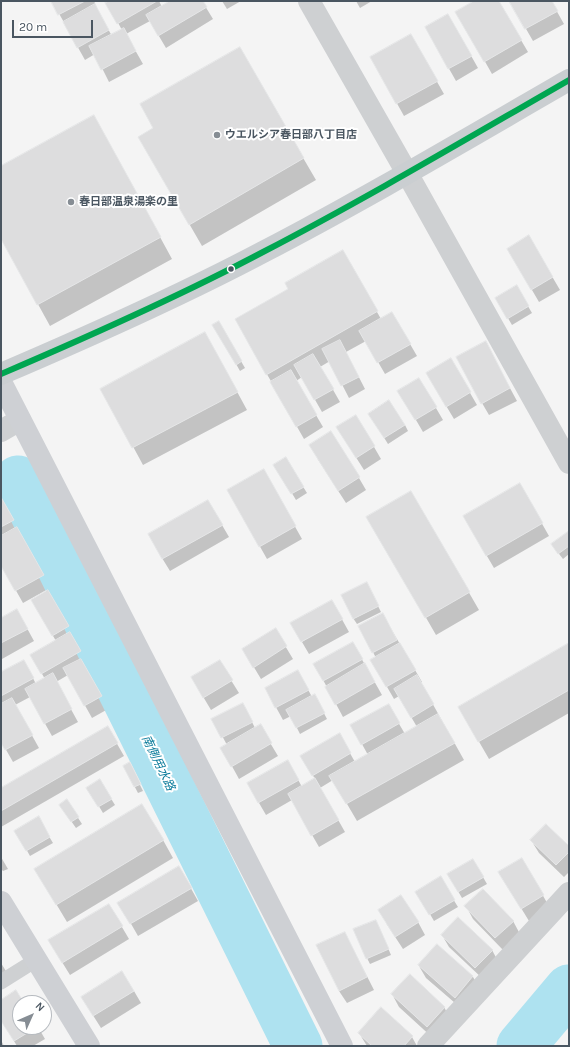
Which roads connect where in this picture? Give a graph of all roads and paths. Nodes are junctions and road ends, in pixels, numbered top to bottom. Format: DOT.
graph roads {
  1 [pos="309,1"];
  2 [pos="569,80"];
  3 [pos="407,173"];
  4 [pos="1,374"];
  5 [pos="1,382"];
  6 [pos="20,420"];
  7 [pos="1,431"];
  8 [pos="569,463"];
  9 [pos="569,893"];
  10 [pos="3,910"];
  11 [pos="36,960"];
  12 [pos="1,982"];
  13 [pos="89,1046"];
  14 [pos="342,1046"];
  15 [pos="428,1046"];
  1 -- 3 [label="street"];
  2 -- 3 [label="main road"];
  3 -- 4 [label="main road"];
  3 -- 8 [label="street"];
  5 -- 6 [label="street"];
  6 -- 7 [label="street"];
  6 -- 14 [label="street"];
  9 -- 15 [label="street"];
  10 -- 11 [label="street"];
  11 -- 12 [label="lane"];
  11 -- 13 [label="street"];
}
